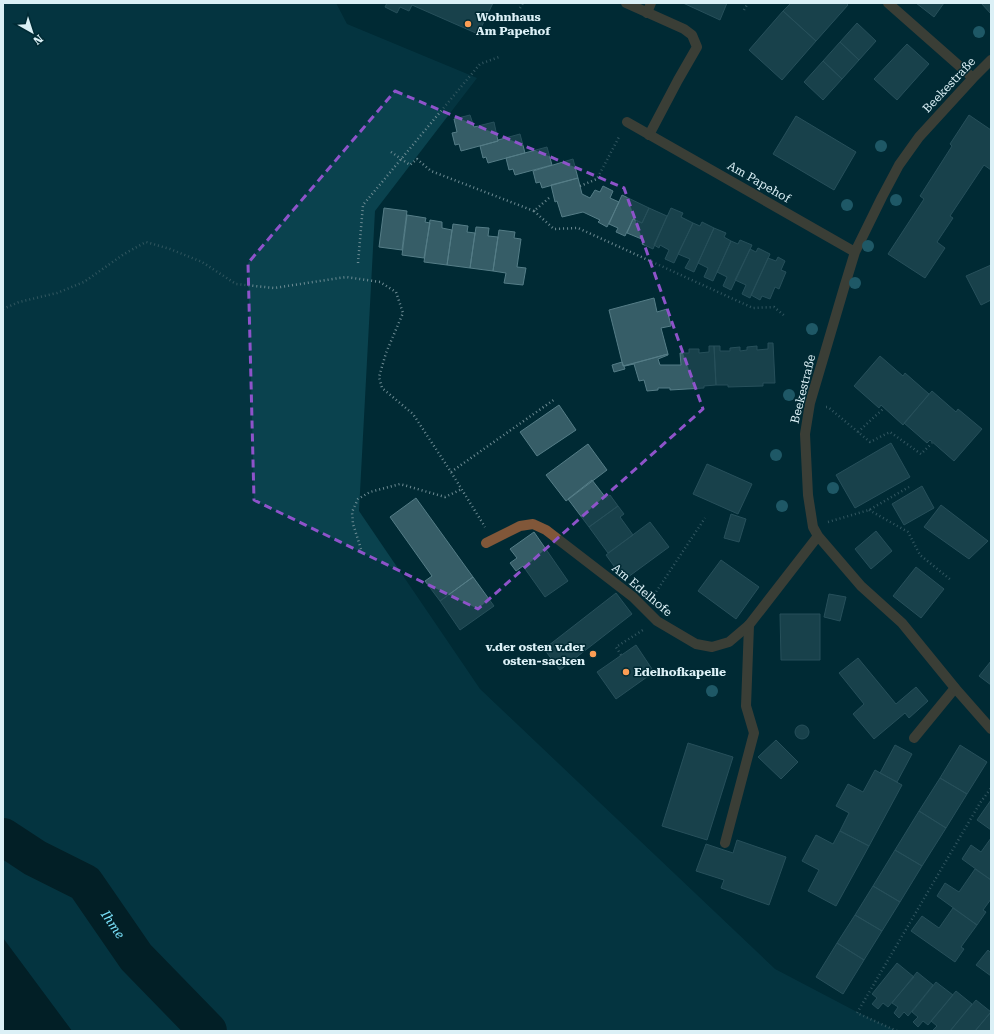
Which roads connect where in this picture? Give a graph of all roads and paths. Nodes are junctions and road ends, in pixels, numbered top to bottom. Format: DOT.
graph roads {
  1 [pos="523,3"];
  2 [pos="626,3"];
  3 [pos="651,3"];
  4 [pos="748,3"];
  5 [pos="888,3"];
  6 [pos="520,8"];
  7 [pos="744,10"];
  8 [pos="647,13"];
  9 [pos="499,57"];
  10 [pos="991,60"];
  11 [pos="974,78"];
  12 [pos="627,122"];
  13 [pos="649,135"];
  14 [pos="391,152"];
  15 [pos="402,159"];
  16 [pos="580,186"];
  17 [pos="548,198"];
  18 [pos="534,211"];
  19 [pos="855,252"];
  20 [pos="358,263"];
  21 [pos="3,309"];
  22 [pos="786,317"];
  23 [pos="555,399"];
  24 [pos="828,407"];
  25 [pos="884,408"];
  26 [pos="858,432"];
  27 [pos="932,443"];
  28 [pos="451,472"];
  29 [pos="909,487"];
  30 [pos="462,489"];
  31 [pos="869,510"];
  32 [pos="705,518"];
  33 [pos="812,527"];
  34 [pos="818,536"];
  35 [pos="489,541"];
  36 [pos="362,549"];
  37 [pos="951,580"];
  38 [pos="645,609"];
  39 [pos="657,621"];
  40 [pos="749,625"];
  41 [pos="621,655"];
  42 [pos="955,688"];
  43 [pos="991,729"];
  44 [pos="914,738"];
  45 [pos="991,788"];
  46 [pos="725,843"];
  47 [pos="896,1031"];
  1 -- 6 [label="path"];
  2 -- 8 [label="street"];
  3 -- 8 [label="street"];
  4 -- 7 [label="path"];
  5 -- 11 [label="street"];
  8 -- 13 [label="street"];
  9 -- 15 [label="path"];
  10 -- 11 [label="street, Beekestraße"];
  11 -- 19 [label="street, Beekestraße"];
  12 -- 13 [label="street, Am Papehof"];
  12 -- 16 [label="path"];
  13 -- 19 [label="street, Am Papehof"];
  14 -- 15 [label="path"];
  15 -- 18 [label="path"];
  15 -- 20 [label="path"];
  17 -- 18 [label="path"];
  18 -- 22 [label="path"];
  19 -- 33 [label="street, Beekestraße"];
  21 -- 28 [label="path"];
  23 -- 28 [label="path"];
  24 -- 26 [label="path"];
  25 -- 26 [label="path"];
  26 -- 27 [label="path"];
  28 -- 30 [label="path"];
  29 -- 31 [label="path"];
  30 -- 35 [label="path"];
  30 -- 36 [label="path"];
  31 -- 33 [label="path"];
  31 -- 37 [label="path"];
  32 -- 38 [label="path"];
  33 -- 34 [label="street, Beekestraße"];
  34 -- 40 [label="street, Am Edelhofe"];
  34 -- 42 [label="street, Beekestraße"];
  35 -- 38 [label="street, Am Edelhofe"];
  38 -- 39 [label="street, Am Edelhofe"];
  39 -- 40 [label="street, Am Edelhofe"];
  39 -- 41 [label="path"];
  40 -- 46 [label="street"];
  42 -- 43 [label="street, Beekestraße"];
  42 -- 44 [label="street"];
  45 -- 47 [label="path"];
}
